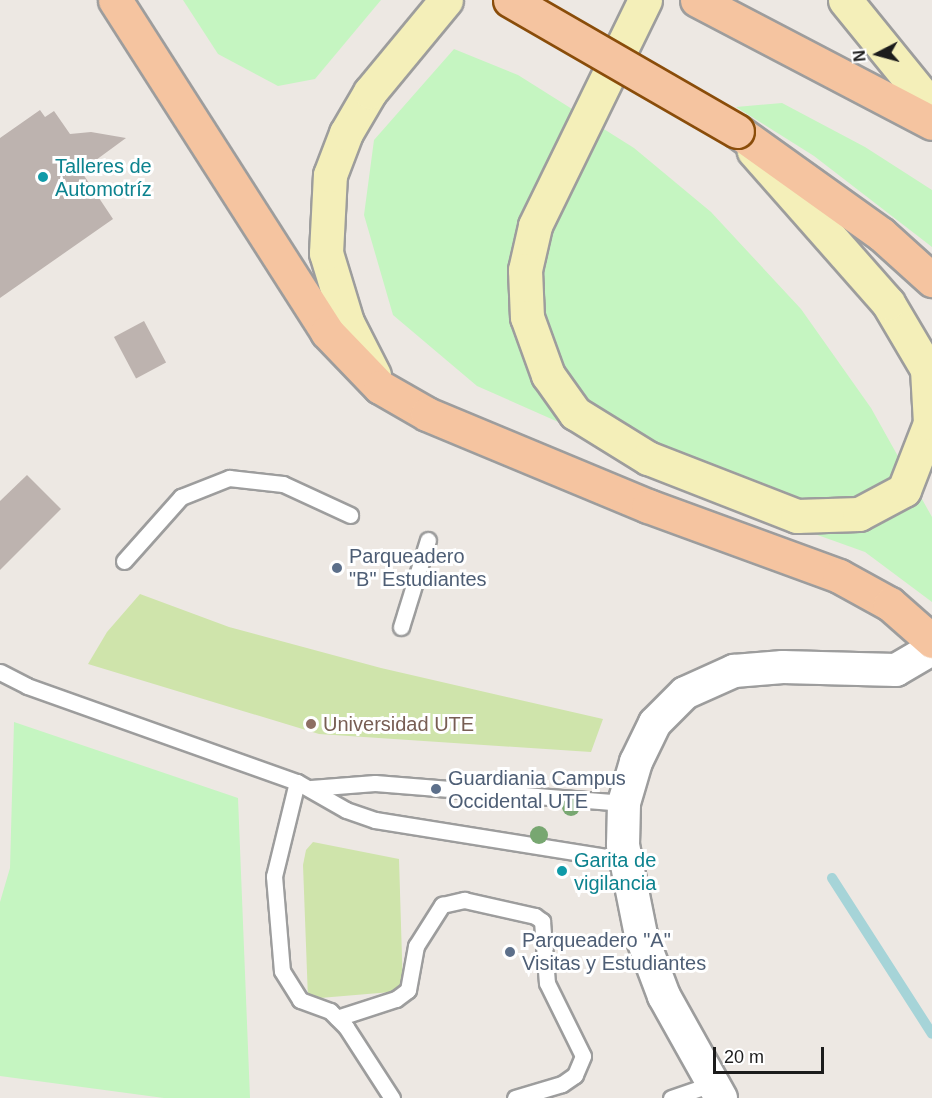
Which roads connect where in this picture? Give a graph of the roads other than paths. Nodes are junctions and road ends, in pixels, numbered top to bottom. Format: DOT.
graph roads {
  1 [pos="115,0"];
  2 [pos="446,0"];
  3 [pos="510,0"];
  4 [pos="645,0"];
  5 [pos="697,0"];
  6 [pos="845,0"];
  7 [pos="932,107"];
  8 [pos="932,123"];
  9 [pos="737,131"];
  10 [pos="932,280"];
  11 [pos="380,387"];
  12 [pos="350,515"];
  13 [pos="428,540"];
  14 [pos="124,561"];
  15 [pos="401,627"];
  16 [pos="932,641"];
  17 [pos="932,649"];
  18 [pos="0,672"];
  19 [pos="304,785"];
  20 [pos="624,803"];
  21 [pos="625,860"];
  22 [pos="338,1018"];
  23 [pos="717,1091"];
  24 [pos="392,1098"];
  25 [pos="515,1098"];
  26 [pos="671,1098"];
  1 -- 11 [label="main road"];
  2 -- 11 [label="main road"];
  3 -- 9 [label="main road, bridge"];
  4 -- 9 [label="main road"];
  5 -- 8 [label="main road"];
  6 -- 7 [label="main road"];
  9 -- 10 [label="main road"];
  11 -- 16 [label="main road"];
  12 -- 14 [label="lane"];
  13 -- 15 [label="lane"];
  17 -- 20 [label="street"];
  18 -- 19 [label="lane"];
  19 -- 20 [label="lane"];
  19 -- 21 [label="lane"];
  19 -- 22 [label="lane"];
  20 -- 21 [label="street"];
  21 -- 23 [label="street"];
  22 -- 24 [label="lane"];
  22 -- 25 [label="lane"];
  23 -- 26 [label="lane"];
}
